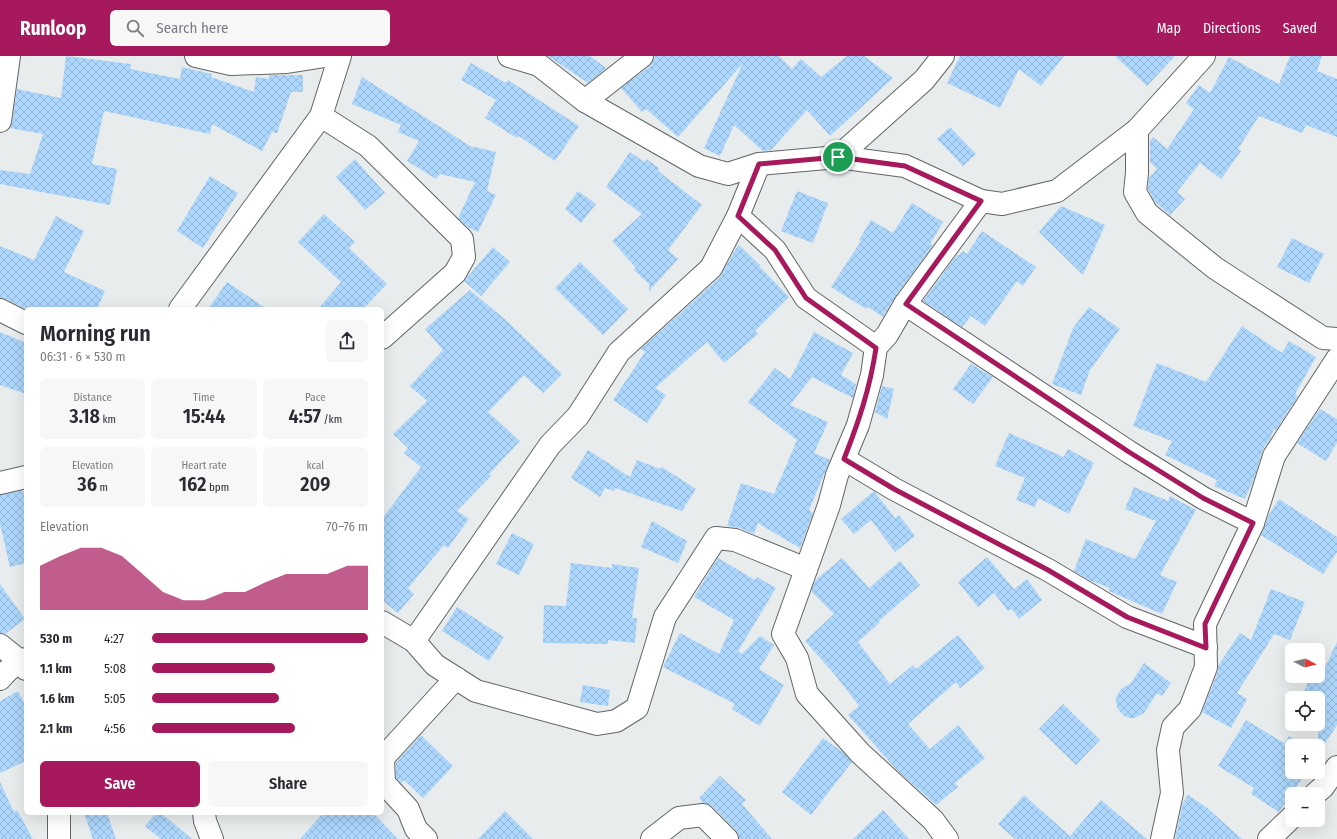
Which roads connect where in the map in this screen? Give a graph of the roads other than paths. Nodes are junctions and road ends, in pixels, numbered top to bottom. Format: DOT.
graph roads {
  1 [pos="9,56"];
  2 [pos="196,56"];
  3 [pos="325,56"];
  4 [pos="340,56"];
  5 [pos="509,56"];
  6 [pos="642,56"];
  7 [pos="943,56"];
  8 [pos="1204,56"];
  9 [pos="232,60"];
  10 [pos="585,101"];
  11 [pos="321,116"];
  12 [pos="0,121"];
  13 [pos="1137,130"];
  14 [pos="838,157"];
  15 [pos="759,164"];
  16 [pos="981,201"];
  17 [pos="738,216"];
  18 [pos="906,304"];
  19 [pos="181,307"];
  20 [pos="0,310"];
  21 [pos="24,322"];
  22 [pos="384,336"];
  23 [pos="1337,339"];
  24 [pos="876,348"];
  25 [pos="1335,365"];
  26 [pos="844,459"];
  27 [pos="24,477"];
  28 [pos="0,483"];
  29 [pos="1253,523"];
  30 [pos="806,569"];
  31 [pos="384,623"];
  32 [pos="414,641"];
  33 [pos="0,645"];
  34 [pos="1206,648"];
  35 [pos="24,663"];
  36 [pos="456,678"];
  37 [pos="0,679"];
  38 [pos="1337,767"];
  39 [pos="1322,787"];
  40 [pos="59,815"];
  41 [pos="204,815"];
  42 [pos="1285,824"];
  43 [pos="59,839"];
  44 [pos="212,839"];
  45 [pos="426,839"];
  46 [pos="652,839"];
  47 [pos="727,839"];
  48 [pos="947,839"];
  49 [pos="1162,839"];
  50 [pos="1269,839"];
  1 -- 12 [label="street"];
  2 -- 9 [label="street"];
  3 -- 9 [label="street"];
  4 -- 11 [label="street"];
  5 -- 10 [label="street"];
  6 -- 10 [label="street"];
  7 -- 14 [label="street"];
  8 -- 13 [label="street"];
  10 -- 15 [label="street"];
  11 -- 19 [label="street"];
  11 -- 22 [label="street"];
  13 -- 16 [label="street"];
  13 -- 23 [label="street"];
  14 -- 15 [label="street"];
  14 -- 16 [label="street"];
  15 -- 17 [label="street"];
  16 -- 18 [label="street"];
  17 -- 24 [label="street"];
  17 -- 32 [label="street"];
  18 -- 24 [label="street"];
  18 -- 29 [label="street"];
  20 -- 21 [label="street"];
  24 -- 26 [label="street"];
  25 -- 29 [label="street"];
  26 -- 30 [label="street"];
  26 -- 34 [label="street"];
  27 -- 28 [label="street"];
  29 -- 34 [label="street"];
  30 -- 36 [label="street"];
  30 -- 48 [label="street"];
  31 -- 32 [label="street"];
  32 -- 36 [label="street"];
  33 -- 35 [label="street"];
  34 -- 49 [label="street"];
  35 -- 37 [label="street"];
  36 -- 45 [label="street"];
  38 -- 39 [label="street"];
  40 -- 43 [label="street"];
  41 -- 44 [label="street"];
  42 -- 50 [label="street"];
  46 -- 47 [label="street"];
}
